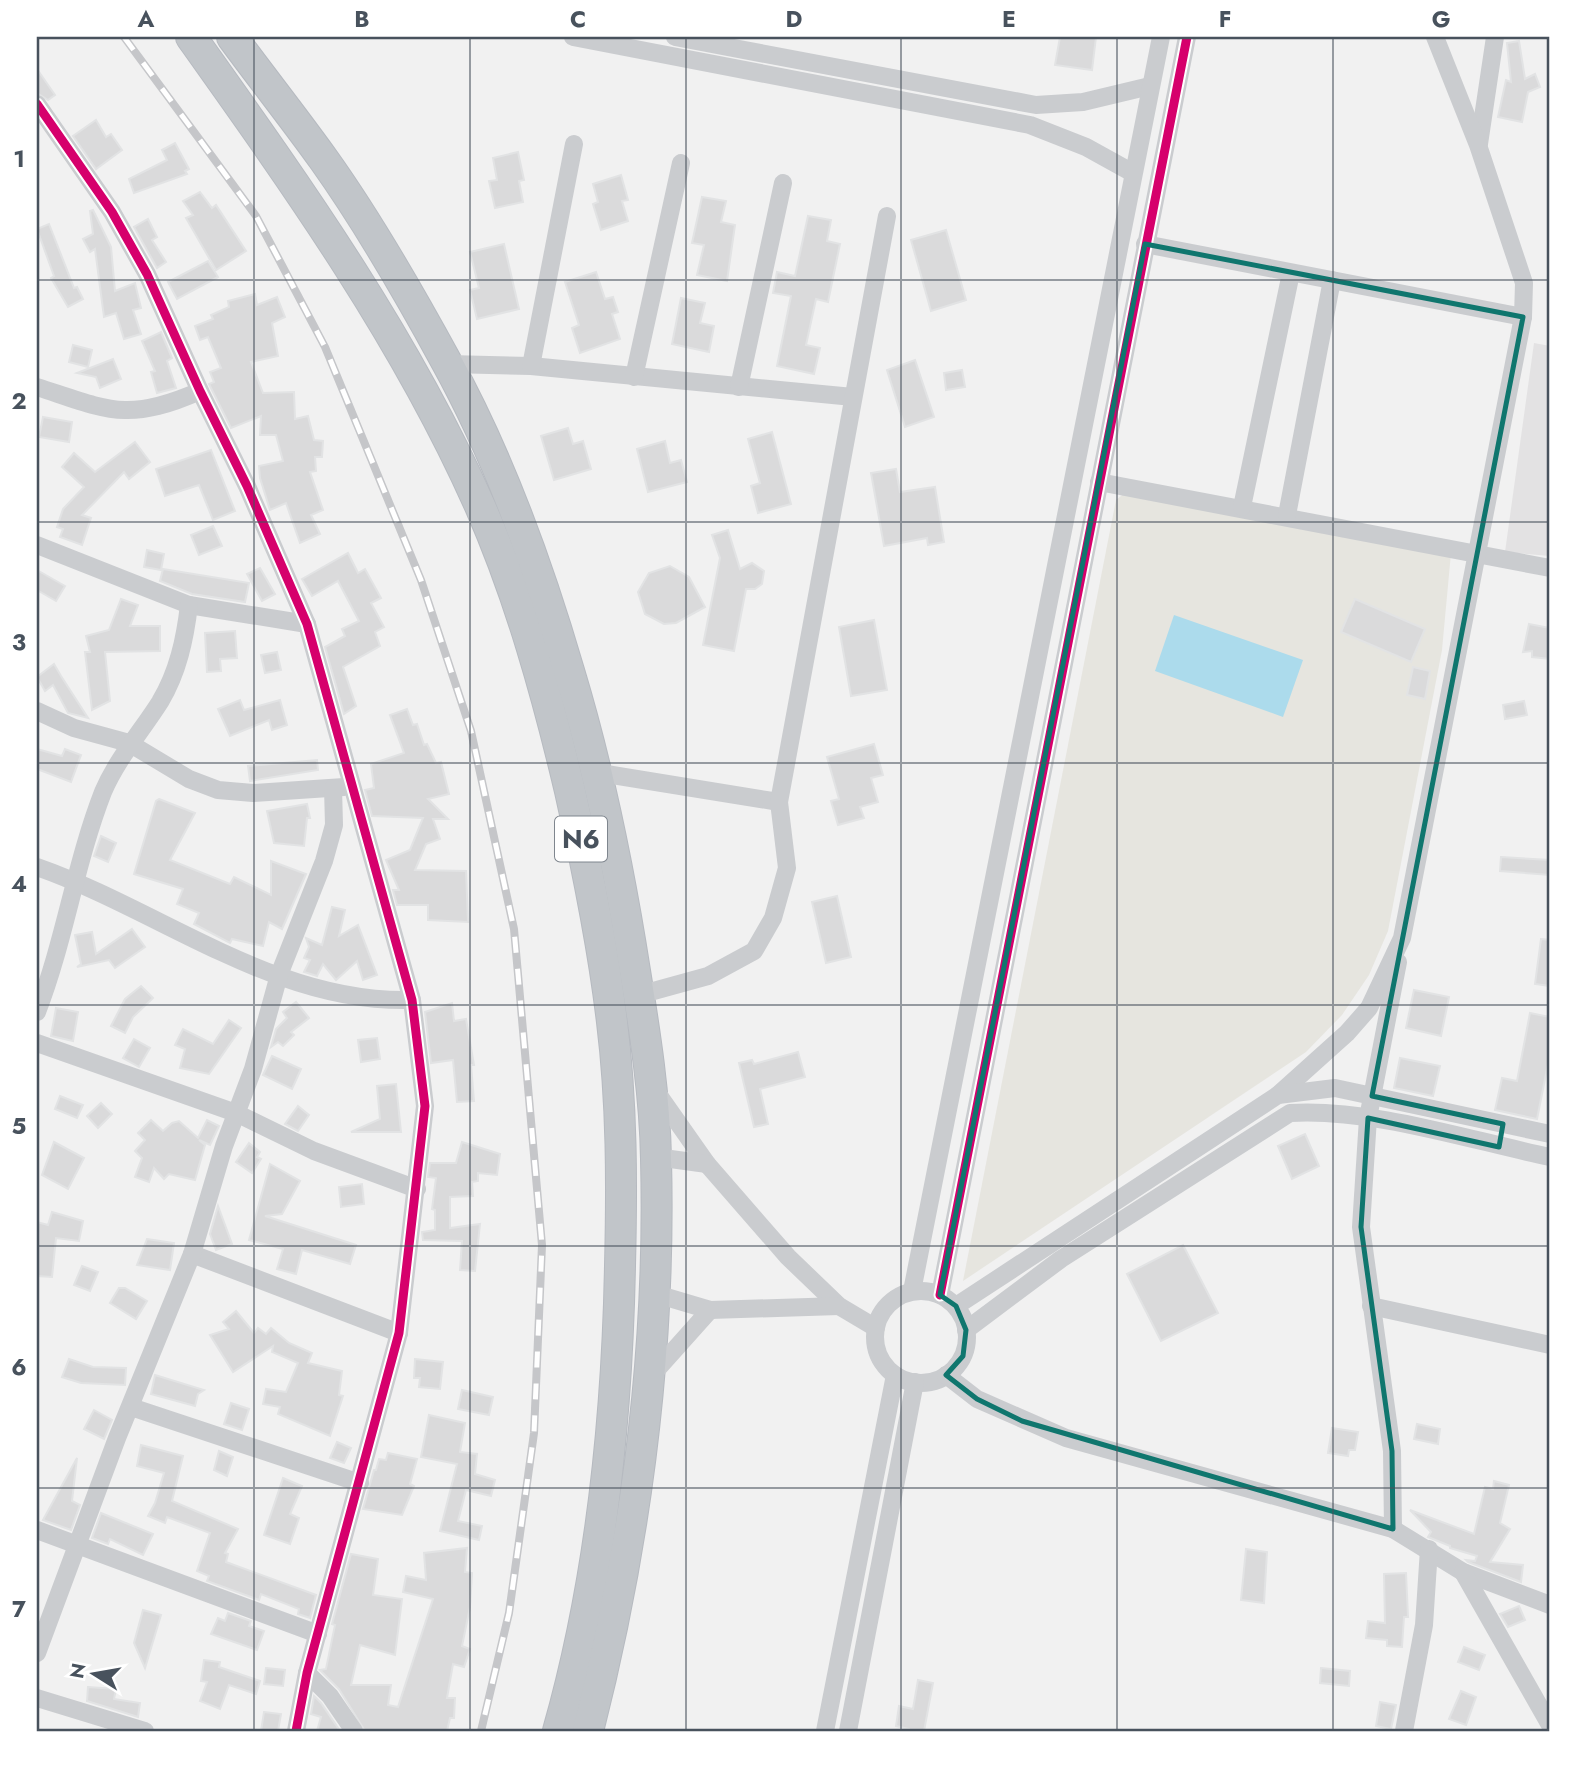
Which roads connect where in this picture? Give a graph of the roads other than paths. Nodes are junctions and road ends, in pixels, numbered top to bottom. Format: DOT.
graph roads {
  1 [pos="191,37"];
  2 [pos="573,37"];
  3 [pos="675,37"];
  4 [pos="1161,37"];
  5 [pos="1187,37"];
  6 [pos="1436,37"];
  7 [pos="1495,37"];
  8 [pos="237,39"];
  9 [pos="906,81"];
  10 [pos="1150,86"];
  11 [pos="902,100"];
  12 [pos="37,104"];
  13 [pos="574,144"];
  14 [pos="1478,145"];
  15 [pos="681,163"];
  16 [pos="1133,173"];
  17 [pos="783,183"];
  18 [pos="887,216"];
  19 [pos="1145,244"];
  20 [pos="1291,272"];
  21 [pos="1332,281"];
  22 [pos="1523,317"];
  23 [pos="448,364"];
  24 [pos="531,366"];
  25 [pos="634,377"];
  26 [pos="37,387"];
  27 [pos="739,387"];
  28 [pos="200,391"];
  29 [pos="853,397"];
  30 [pos="1098,482"];
  31 [pos="1242,507"];
  32 [pos="1287,515"];
  33 [pos="37,545"];
  34 [pos="1477,552"];
  35 [pos="1550,568"];
  36 [pos="189,605"];
  37 [pos="307,624"];
  38 [pos="37,711"];
  39 [pos="130,743"];
  40 [pos="600,773"];
  41 [pos="354,785"];
  42 [pos="333,788"];
  43 [pos="779,802"];
  44 [pos="37,867"];
  45 [pos="78,881"];
  46 [pos="1402,938"];
  47 [pos="279,975"];
  48 [pos="639,995"];
  49 [pos="412,1000"];
  50 [pos="37,1012"];
  51 [pos="37,1044"];
  52 [pos="651,1084"];
  53 [pos="1278,1095"];
  54 [pos="1372,1096"];
  55 [pos="1447,1112"];
  56 [pos="236,1113"];
  57 [pos="1368,1118"];
  58 [pos="1503,1124"];
  59 [pos="1443,1134"];
  60 [pos="1550,1134"];
  61 [pos="1499,1147"];
  62 [pos="656,1157"];
  63 [pos="1550,1157"];
  64 [pos="708,1164"];
  65 [pos="417,1189"];
  66 [pos="192,1254"];
  67 [pos="912,1291"];
  68 [pos="656,1294"];
  69 [pos="940,1295"];
  70 [pos="839,1306"];
  71 [pos="956,1306"];
  72 [pos="1371,1306"];
  73 [pos="710,1310"];
  74 [pos="876,1328"];
  75 [pos="966,1330"];
  76 [pos="398,1333"];
  77 [pos="1550,1345"];
  78 [pos="895,1374"];
  79 [pos="946,1375"];
  80 [pos="651,1376"];
  81 [pos="915,1382"];
  82 [pos="131,1407"];
  83 [pos="360,1483"];
  84 [pos="1393,1529"];
  85 [pos="37,1530"];
  86 [pos="78,1543"];
  87 [pos="1429,1549"];
  88 [pos="1463,1572"];
  89 [pos="1550,1605"];
  90 [pos="318,1634"];
  91 [pos="37,1653"];
  92 [pos="307,1674"];
  93 [pos="37,1698"];
  94 [pos="1550,1725"];
  95 [pos="145,1731"];
  96 [pos="296,1731"];
  97 [pos="354,1731"];
  98 [pos="558,1731"];
  99 [pos="588,1731"];
  100 [pos="825,1731"];
  101 [pos="848,1731"];
  102 [pos="1404,1731"];
  1 -- 98 [label="highway, N6"];
  2 -- 11 [label="street"];
  3 -- 9 [label="street"];
  4 -- 10 [label="street"];
  5 -- 19 [label="street"];
  6 -- 14 [label="street"];
  7 -- 14 [label="street"];
  8 -- 23 [label="highway, N6"];
  9 -- 10 [label="street"];
  9 -- 11 [label="street"];
  10 -- 16 [label="street"];
  11 -- 16 [label="street"];
  12 -- 28 [label="street"];
  13 -- 24 [label="street"];
  14 -- 22 [label="street"];
  15 -- 25 [label="street"];
  16 -- 67 [label="street"];
  17 -- 27 [label="street"];
  18 -- 29 [label="street"];
  19 -- 20 [label="street"];
  19 -- 30 [label="street"];
  20 -- 21 [label="street"];
  20 -- 31 [label="street"];
  21 -- 22 [label="street"];
  21 -- 32 [label="street"];
  22 -- 34 [label="street"];
  23 -- 24 [label="street"];
  23 -- 40 [label="highway, N6"];
  24 -- 25 [label="street"];
  25 -- 27 [label="street"];
  26 -- 28 [label="street"];
  27 -- 29 [label="street"];
  28 -- 37 [label="street"];
  29 -- 43 [label="street"];
  30 -- 31 [label="street"];
  30 -- 69 [label="street"];
  31 -- 32 [label="street"];
  32 -- 34 [label="street"];
  33 -- 36 [label="street"];
  34 -- 35 [label="street"];
  34 -- 46 [label="street"];
  36 -- 37 [label="street"];
  36 -- 39 [label="street"];
  37 -- 41 [label="street"];
  38 -- 39 [label="street"];
  39 -- 42 [label="street"];
  39 -- 45 [label="street"];
  40 -- 43 [label="street"];
  40 -- 48 [label="highway, N6"];
  41 -- 42 [label="street"];
  41 -- 49 [label="street"];
  42 -- 47 [label="street"];
  43 -- 48 [label="street"];
  44 -- 45 [label="street"];
  45 -- 47 [label="street"];
  45 -- 50 [label="street"];
  46 -- 53 [label="street"];
  46 -- 54 [label="street"];
  47 -- 49 [label="street"];
  47 -- 56 [label="street"];
  48 -- 52 [label="highway, N6"];
  49 -- 65 [label="street"];
  51 -- 56 [label="street"];
  52 -- 62 [label="highway, N6"];
  52 -- 64 [label="street"];
  53 -- 54 [label="street"];
  53 -- 71 [label="street"];
  54 -- 55 [label="street"];
  54 -- 57 [label="street"];
  55 -- 58 [label="street"];
  55 -- 59 [label="street"];
  56 -- 65 [label="street"];
  56 -- 66 [label="street"];
  57 -- 59 [label="street"];
  57 -- 72 [label="street"];
  57 -- 75 [label="street"];
  58 -- 60 [label="street"];
  58 -- 61 [label="street"];
  59 -- 61 [label="street"];
  61 -- 63 [label="street"];
  62 -- 64 [label="street"];
  62 -- 68 [label="highway, N6"];
  64 -- 70 [label="street"];
  65 -- 76 [label="street"];
  66 -- 76 [label="street"];
  66 -- 82 [label="street"];
  67 -- 69 [label="street"];
  67 -- 74 [label="street"];
  68 -- 73 [label="street"];
  68 -- 80 [label="highway, N6"];
  69 -- 71 [label="street"];
  70 -- 73 [label="street"];
  70 -- 74 [label="street"];
  71 -- 75 [label="street"];
  72 -- 77 [label="street"];
  72 -- 84 [label="street"];
  73 -- 80 [label="street"];
  74 -- 78 [label="street"];
  75 -- 79 [label="street"];
  76 -- 83 [label="street"];
  78 -- 81 [label="street"];
  78 -- 100 [label="street"];
  79 -- 81 [label="street"];
  79 -- 84 [label="street"];
  80 -- 99 [label="highway, N6"];
  81 -- 101 [label="street"];
  82 -- 83 [label="street"];
  82 -- 86 [label="street"];
  83 -- 90 [label="street"];
  84 -- 87 [label="street"];
  85 -- 86 [label="street"];
  86 -- 90 [label="street"];
  86 -- 91 [label="street"];
  87 -- 88 [label="street"];
  87 -- 102 [label="street"];
  88 -- 89 [label="street"];
  88 -- 94 [label="street"];
  90 -- 92 [label="street"];
  92 -- 96 [label="street"];
  92 -- 97 [label="street"];
  93 -- 95 [label="street"];
}
